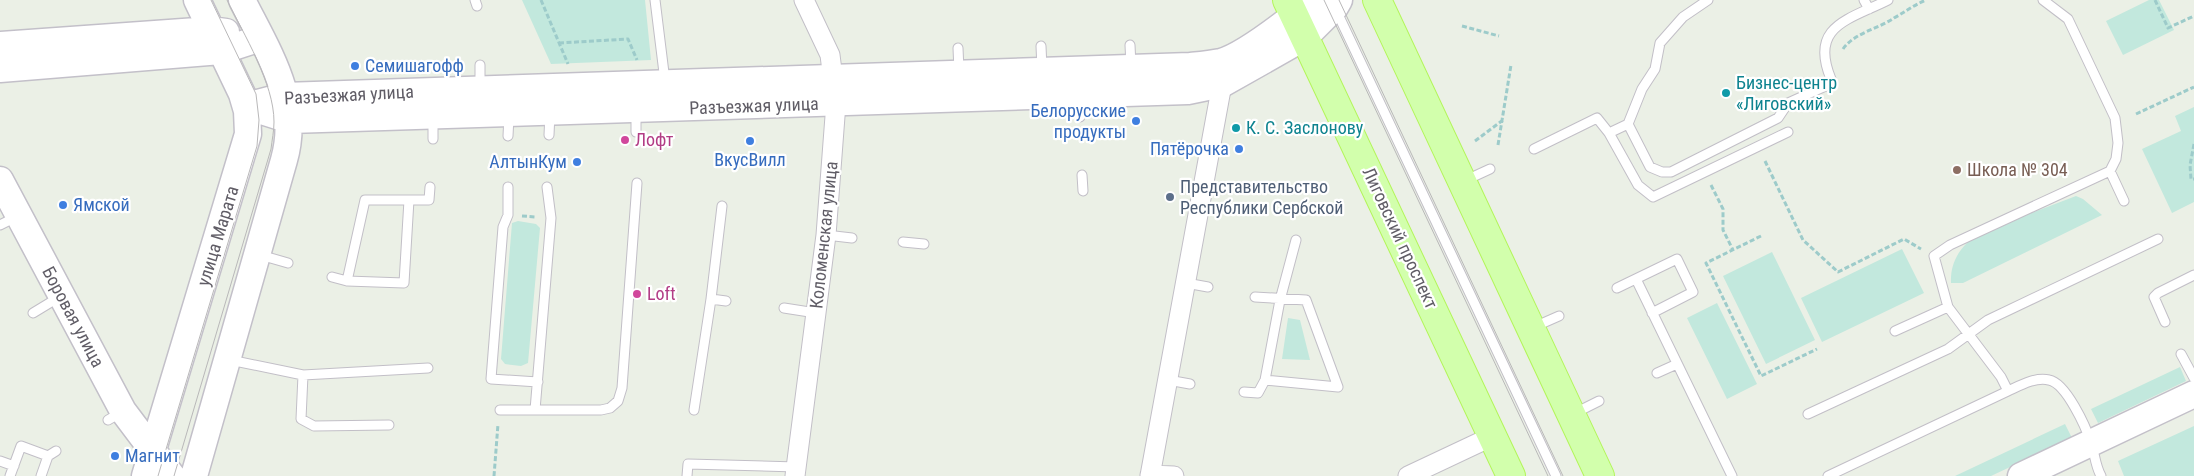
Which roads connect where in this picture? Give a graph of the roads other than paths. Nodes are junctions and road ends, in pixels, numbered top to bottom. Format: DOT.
graph roads {
  1 [pos="197,0"];
  2 [pos="242,0"];
  3 [pos="655,0"];
  4 [pos="804,0"];
  5 [pos="1377,0"];
  6 [pos="1708,0"];
  7 [pos="1864,0"];
  8 [pos="1888,0"];
  9 [pos="2043,0"];
  10 [pos="1315,9"];
  11 [pos="1869,10"];
  12 [pos="262,38"];
  13 [pos="216,40"];
  14 [pos="0,45"];
  15 [pos="958,48"];
  16 [pos="0,69"];
  17 [pos="1222,73"];
  18 [pos="959,86"];
  19 [pos="835,91"];
  20 [pos="666,96"];
  21 [pos="637,98"];
  22 [pos="246,106"];
  23 [pos="287,108"];
  24 [pos="508,108"];
  25 [pos="433,110"];
  26 [pos="1628,124"];
  27 [pos="1788,132"];
  28 [pos="1609,133"];
  29 [pos="1534,148"];
  30 [pos="1490,169"];
  31 [pos="2110,171"];
  32 [pos="1082,175"];
  33 [pos="0,180"];
  34 [pos="637,183"];
  35 [pos="1462,183"];
  36 [pos="430,187"];
  37 [pos="508,187"];
  38 [pos="546,187"];
  39 [pos="1083,191"];
  40 [pos="409,200"];
  41 [pos="2124,201"];
  42 [pos="722,206"];
  43 [pos="9,220"];
  44 [pos="826,235"];
  45 [pos="852,238"];
  46 [pos="2158,239"];
  47 [pos="1296,240"];
  48 [pos="903,242"];
  49 [pos="924,244"];
  50 [pos="257,254"];
  51 [pos="288,263"];
  52 [pos="2194,275"];
  53 [pos="332,277"];
  54 [pos="1636,279"];
  55 [pos="347,281"];
  56 [pos="1186,283"];
  57 [pos="1208,287"];
  58 [pos="1617,288"];
  59 [pos="61,296"];
  60 [pos="1254,297"];
  61 [pos="710,299"];
  62 [pos="1280,300"];
  63 [pos="726,301"];
  64 [pos="1948,307"];
  65 [pos="784,308"];
  66 [pos="33,312"];
  67 [pos="816,313"];
  68 [pos="1652,313"];
  69 [pos="1559,316"];
  70 [pos="2165,322"];
  71 [pos="1531,329"];
  72 [pos="1895,331"];
  73 [pos="1968,334"];
  74 [pos="2181,354"];
  75 [pos="227,359"];
  76 [pos="1677,364"];
  77 [pos="428,368"];
  78 [pos="1657,373"];
  79 [pos="303,375"];
  80 [pos="2194,378"];
  81 [pos="1168,380"];
  82 [pos="1265,380"];
  83 [pos="538,382"];
  84 [pos="1190,384"];
  85 [pos="2008,391"];
  86 [pos="1244,392"];
  87 [pos="2194,394"];
  88 [pos="1599,401"];
  89 [pos="500,410"];
  90 [pos="536,410"];
  91 [pos="694,410"];
  92 [pos="1808,414"];
  93 [pos="1571,415"];
  94 [pos="389,425"];
  95 [pos="1493,436"];
  96 [pos="2091,442"];
  97 [pos="153,450"];
  98 [pos="0,461"];
  99 [pos="14,466"];
  100 [pos="200,471"];
  101 [pos="796,471"];
  102 [pos="1150,475"];
  103 [pos="10,476"];
  104 [pos="40,476"];
  105 [pos="145,476"];
  106 [pos="172,476"];
  107 [pos="687,476"];
  108 [pos="1174,476"];
  109 [pos="1408,476"];
  110 [pos="1512,476"];
  111 [pos="1556,476"];
  112 [pos="1600,476"];
  113 [pos="1732,476"];
  114 [pos="1828,476"];
  115 [pos="2021,476"];
  116 [pos="2101,476"];
  1 -- 13 [label="street, улица Марата"];
  2 -- 12 [label="street"];
  3 -- 20 [label="lane"];
  4 -- 19 [label="street, Коломенская улица"];
  5 -- 35 [label="main road"];
  6 -- 26 [label="lane"];
  7 -- 11 [label="lane"];
  8 -- 11 [label="lane"];
  9 -- 31 [label="lane"];
  10 -- 17 [label="street, Разъезжая улица"];
  10 -- 95 [label="main road, Лиговский проспект"];
  10 -- 111 [label="lane"];
  11 -- 26 [label="lane"];
  12 -- 13 [label="street"];
  12 -- 23 [label="street"];
  13 -- 14 [label="street"];
  13 -- 16 [label="street"];
  13 -- 22 [label="street, улица Марата"];
  15 -- 18 [label="lane"];
  17 -- 18 [label="street, Разъезжая улица"];
  17 -- 56 [label="street"];
  18 -- 19 [label="street, Разъезжая улица"];
  19 -- 20 [label="street, Разъезжая улица"];
  19 -- 44 [label="street, Коломенская улица"];
  20 -- 21 [label="street, Разъезжая улица"];
  21 -- 24 [label="street, Разъезжая улица"];
  21 -- 24 [label="street, Разъезжая улица"];
  22 -- 23 [label="street, Разъезжая улица"];
  22 -- 97 [label="street, улица Марата"];
  23 -- 25 [label="street, Разъезжая улица"];
  23 -- 50 [label="street"];
  24 -- 25 [label="street, Разъезжая улица"];
  24 -- 25 [label="street, Разъезжая улица"];
  26 -- 28 [label="lane"];
  27 -- 28 [label="lane"];
  28 -- 29 [label="lane"];
  30 -- 35 [label="lane"];
  31 -- 41 [label="lane"];
  31 -- 64 [label="lane"];
  32 -- 39 [label="lane"];
  33 -- 43 [label="street, Боровая улица"];
  34 -- 90 [label="lane"];
  35 -- 71 [label="main road"];
  36 -- 40 [label="lane"];
  37 -- 83 [label="lane"];
  38 -- 83 [label="lane"];
  40 -- 55 [label="lane"];
  40 -- 55 [label="lane"];
  42 -- 61 [label="lane"];
  43 -- 59 [label="street, Боровая улица"];
  44 -- 45 [label="lane"];
  44 -- 67 [label="street, Коломенская улица"];
  46 -- 73 [label="lane"];
  47 -- 62 [label="lane"];
  48 -- 49 [label="lane"];
  50 -- 51 [label="lane"];
  50 -- 75 [label="street"];
  52 -- 70 [label="lane"];
  53 -- 55 [label="lane"];
  54 -- 58 [label="lane"];
  54 -- 68 [label="lane"];
  54 -- 68 [label="lane"];
  56 -- 57 [label="lane"];
  56 -- 81 [label="street"];
  59 -- 66 [label="lane"];
  59 -- 97 [label="street, Боровая улица"];
  60 -- 62 [label="lane"];
  61 -- 63 [label="lane"];
  61 -- 91 [label="lane"];
  62 -- 82 [label="lane"];
  62 -- 82 [label="lane"];
  64 -- 72 [label="lane"];
  64 -- 73 [label="lane"];
  65 -- 67 [label="lane"];
  67 -- 101 [label="street, Коломенская улица"];
  68 -- 76 [label="lane"];
  69 -- 71 [label="lane"];
  71 -- 93 [label="main road"];
  73 -- 85 [label="lane"];
  73 -- 92 [label="lane"];
  74 -- 80 [label="lane"];
  75 -- 79 [label="lane"];
  75 -- 100 [label="street"];
  76 -- 78 [label="lane"];
  76 -- 113 [label="lane"];
  77 -- 79 [label="lane"];
  79 -- 94 [label="lane"];
  81 -- 84 [label="lane"];
  81 -- 102 [label="street"];
  82 -- 86 [label="lane"];
  83 -- 90 [label="lane"];
  85 -- 96 [label="lane"];
  85 -- 114 [label="lane"];
  87 -- 96 [label="street"];
  88 -- 93 [label="lane"];
  89 -- 90 [label="lane"];
  93 -- 112 [label="main road"];
  95 -- 109 [label="street"];
  95 -- 110 [label="main road, Лиговский проспект"];
  96 -- 115 [label="street"];
  96 -- 116 [label="lane"];
  97 -- 100 [label="street"];
  97 -- 105 [label="street, улица Марата"];
  97 -- 106 [label="street, Боровая улица"];
  98 -- 99 [label="lane"];
  99 -- 103 [label="lane"];
  99 -- 104 [label="lane"];
  101 -- 107 [label="lane"];
  102 -- 108 [label="street"];
}
